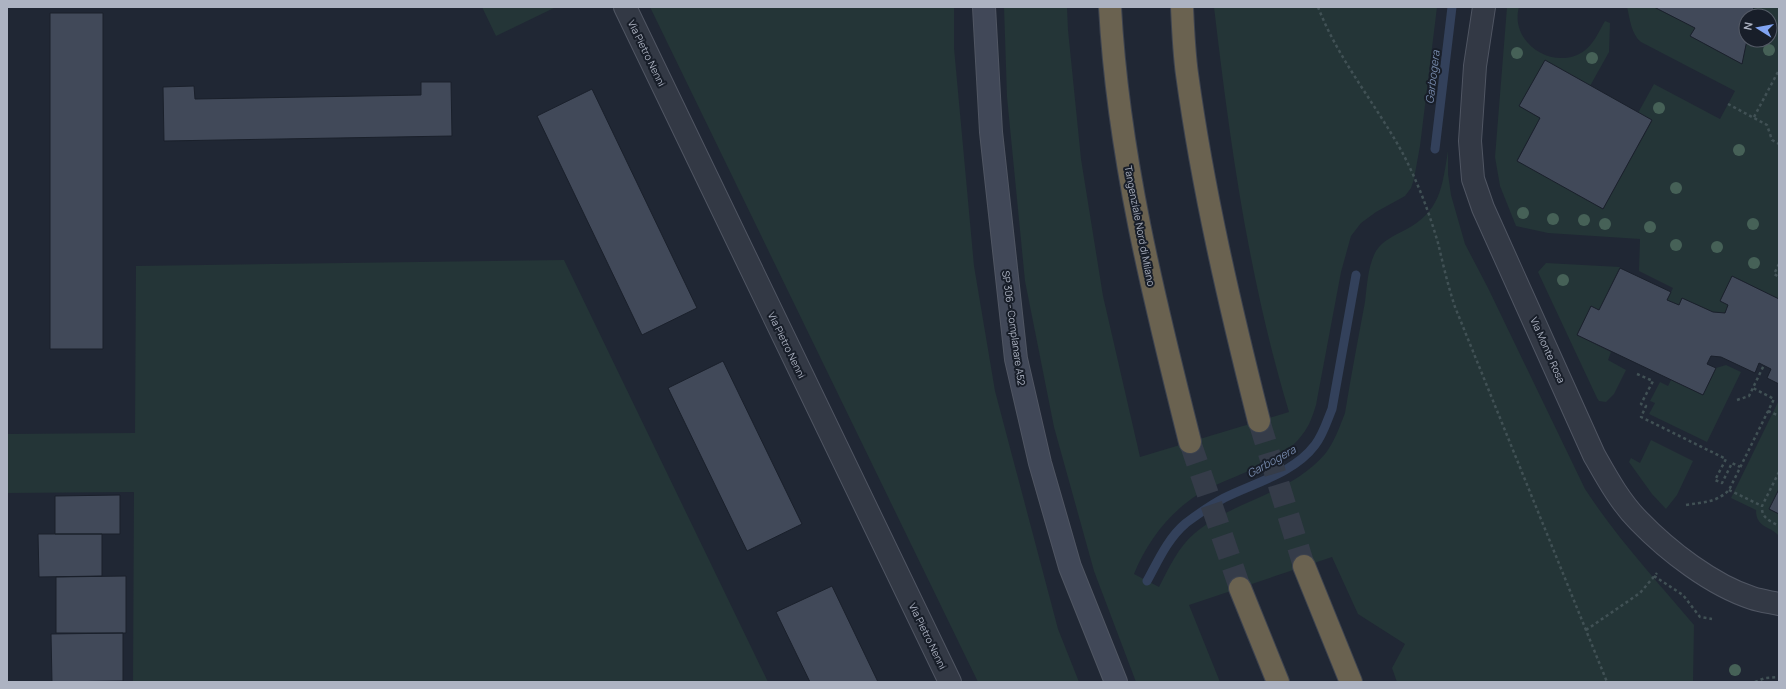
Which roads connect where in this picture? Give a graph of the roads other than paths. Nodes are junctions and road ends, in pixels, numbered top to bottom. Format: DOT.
graph roads {
  1 [pos="625,7"];
  2 [pos="984,7"];
  3 [pos="1110,7"];
  4 [pos="1182,7"];
  5 [pos="1484,7"];
  6 [pos="1259,421"];
  7 [pos="1190,442"];
  8 [pos="1304,566"];
  9 [pos="1240,588"];
  10 [pos="1779,604"];
  11 [pos="950,682"];
  12 [pos="1116,682"];
  13 [pos="1278,682"];
  14 [pos="1351,682"];
  1 -- 11 [label="street, Via Pietro Nenni"];
  2 -- 12 [label="main road, SP 306 - Complanare A52"];
  3 -- 7 [label="highway, Tangenziale Nord di Milano"];
  4 -- 6 [label="highway"];
  5 -- 10 [label="street, Via Monte Rosa"];
  8 -- 14 [label="highway"];
  9 -- 13 [label="highway"];
}
